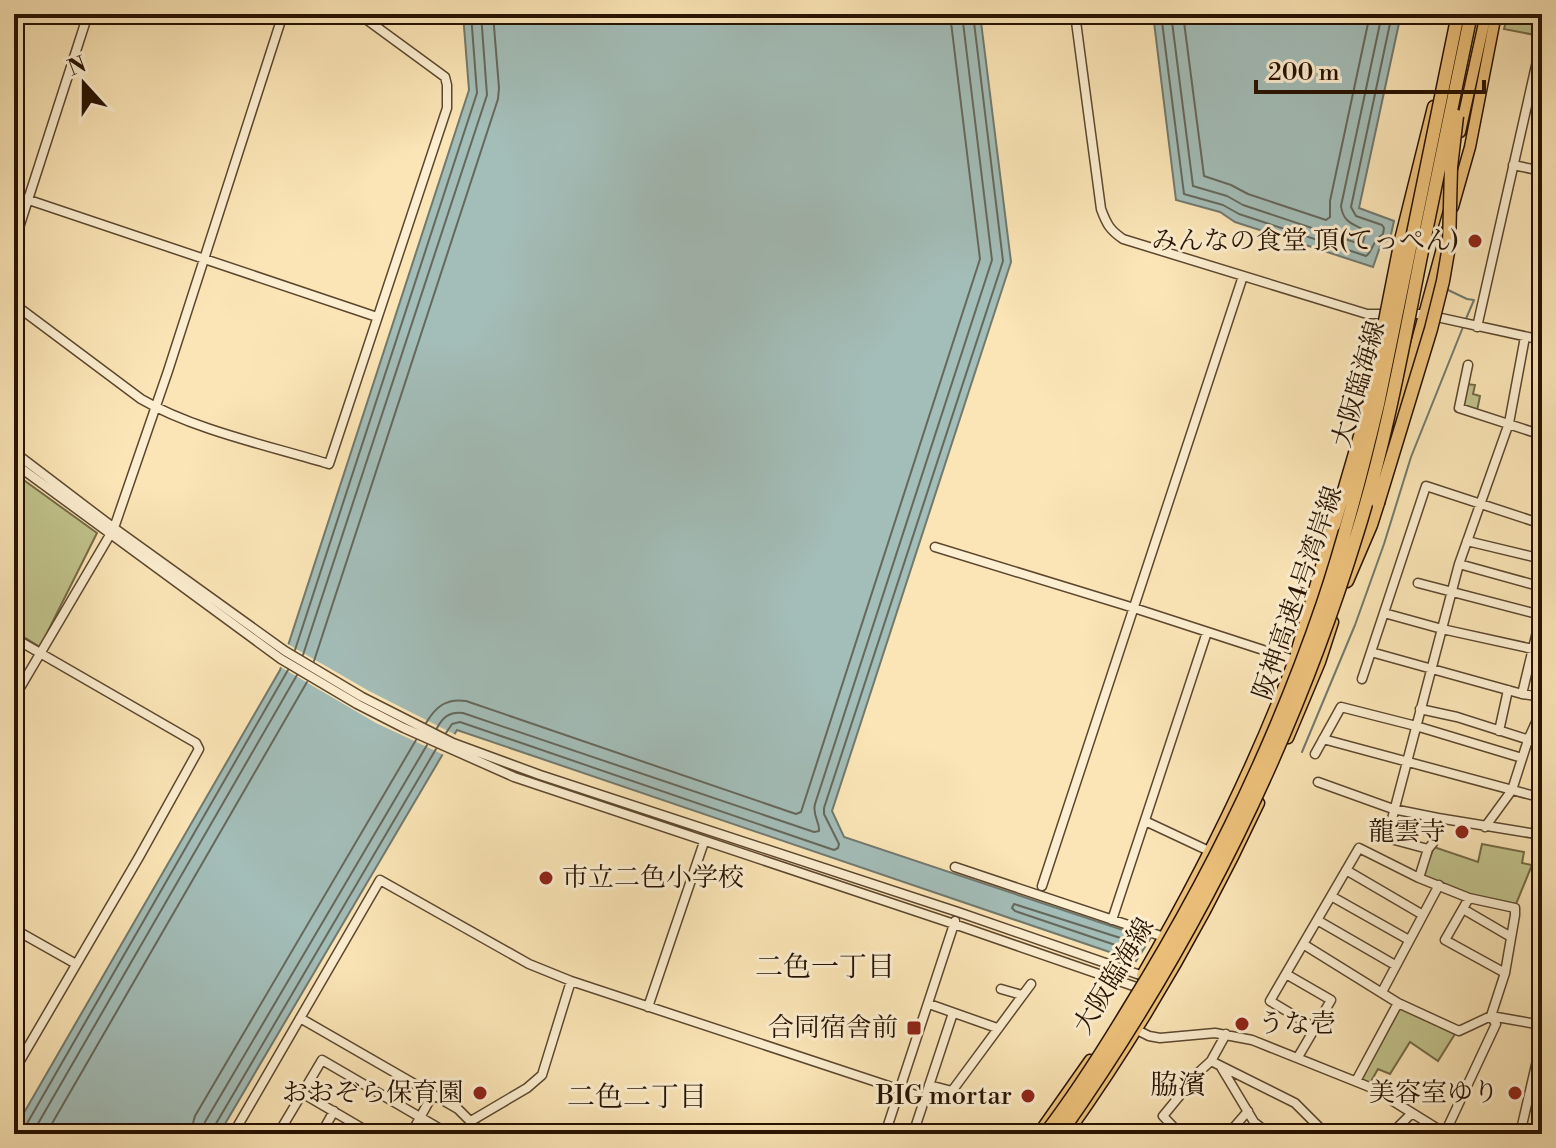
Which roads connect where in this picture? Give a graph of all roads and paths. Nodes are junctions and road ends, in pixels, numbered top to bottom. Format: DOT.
graph roads {
  1 [pos="88,14"];
  2 [pos="283,14"];
  3 [pos="359,14"];
  4 [pos="1075,14"];
  5 [pos="1486,14"];
  6 [pos="1496,14"];
  7 [pos="1464,16"];
  8 [pos="1542,42"];
  9 [pos="1513,165"];
  10 [pos="1542,171"];
  11 [pos="14,195"];
  12 [pos="27,200"];
  13 [pos="14,243"];
  14 [pos="204,258"];
  15 [pos="1243,276"];
  16 [pos="14,304"];
  17 [pos="1403,314"];
  18 [pos="1423,314"];
  19 [pos="1542,314"];
  20 [pos="377,317"];
  21 [pos="1477,327"];
  22 [pos="1525,337"];
  23 [pos="1539,339"];
  24 [pos="1468,365"];
  25 [pos="155,407"];
  26 [pos="1509,423"];
  27 [pos="1542,435"];
  28 [pos="14,452"];
  29 [pos="14,463"];
  30 [pos="1479,504"];
  31 [pos="1542,524"];
  32 [pos="112,531"];
  33 [pos="1467,541"];
  34 [pos="935,547"];
  35 [pos="1542,559"];
  36 [pos="1459,564"];
  37 [pos="1347,581"];
  38 [pos="1418,583"];
  39 [pos="1542,587"];
  40 [pos="1451,593"];
  41 [pos="1134,608"];
  42 [pos="1384,613"];
  43 [pos="1442,629"];
  44 [pos="1207,632"];
  45 [pos="14,638"];
  46 [pos="1537,650"];
  47 [pos="1371,652"];
  48 [pos="40,653"];
  49 [pos="1295,656"];
  50 [pos="1432,669"];
  51 [pos="1362,679"];
  52 [pos="1508,690"];
  53 [pos="1522,694"];
  54 [pos="1542,697"];
  55 [pos="14,698"];
  56 [pos="1420,709"];
  57 [pos="1542,709"];
  58 [pos="1416,726"];
  59 [pos="1499,731"];
  60 [pos="1323,739"];
  61 [pos="1528,740"];
  62 [pos="1542,744"];
  63 [pos="451,746"];
  64 [pos="1315,754"];
  65 [pos="1522,758"];
  66 [pos="1406,761"];
  67 [pos="1318,782"];
  68 [pos="1512,790"];
  69 [pos="1542,798"];
  70 [pos="1393,809"];
  71 [pos="1438,818"];
  72 [pos="1145,821"];
  73 [pos="1485,827"];
  74 [pos="1542,835"];
  75 [pos="704,842"];
  76 [pos="1428,849"];
  77 [pos="1209,851"];
  78 [pos="955,867"];
  79 [pos="1346,870"];
  80 [pos="1419,878"];
  81 [pos="1439,885"];
  82 [pos="1042,886"];
  83 [pos="1331,896"];
  84 [pos="1469,898"];
  85 [pos="1463,909"];
  86 [pos="958,912"];
  87 [pos="1423,915"];
  88 [pos="1112,920"];
  89 [pos="1317,920"];
  90 [pos="954,924"];
  91 [pos="14,929"];
  92 [pos="1164,937"];
  93 [pos="1511,937"];
  94 [pos="1409,940"];
  95 [pos="1303,944"];
  96 [pos="76,964"];
  97 [pos="1395,965"];
  98 [pos="1505,973"];
  99 [pos="1286,974"];
  100 [pos="1142,975"];
  101 [pos="571,981"];
  102 [pos="1031,984"];
  103 [pos="1164,984"];
  104 [pos="1136,986"];
  105 [pos="1001,989"];
  106 [pos="1382,992"];
  107 [pos="1022,995"];
  108 [pos="1158,996"];
  109 [pos="1398,1003"];
  110 [pos="929,1004"];
  111 [pos="648,1007"];
  112 [pos="953,1013"];
  113 [pos="1491,1016"];
  114 [pos="300,1018"];
  115 [pos="1542,1025"];
  116 [pos="997,1028"];
  117 [pos="1315,1028"];
  118 [pos="1137,1030"];
  119 [pos="1226,1034"];
  120 [pos="1542,1039"];
  121 [pos="1298,1057"];
  122 [pos="1215,1063"];
  123 [pos="14,1071"];
  124 [pos="1356,1081"];
  125 [pos="929,1085"];
  126 [pos="900,1091"];
  127 [pos="302,1093"];
  128 [pos="433,1094"];
  129 [pos="925,1098"];
  130 [pos="334,1111"];
  131 [pos="1248,1111"];
  132 [pos="1412,1113"];
  133 [pos="422,1117"];
  134 [pos="471,1121"];
  135 [pos="1169,1123"];
  136 [pos="233,1134"];
  137 [pos="278,1134"];
  138 [pos="321,1134"];
  139 [pos="370,1134"];
  140 [pos="411,1134"];
  141 [pos="449,1134"];
  142 [pos="483,1134"];
  143 [pos="885,1134"];
  144 [pos="913,1134"];
  145 [pos="1038,1134"];
  146 [pos="1045,1134"];
  147 [pos="1060,1134"];
  148 [pos="1067,1134"];
  149 [pos="1158,1134"];
  150 [pos="1180,1134"];
  151 [pos="1228,1134"];
  152 [pos="1269,1134"];
  153 [pos="1326,1134"];
  154 [pos="1391,1134"];
  155 [pos="1446,1134"];
  156 [pos="1520,1134"];
  1 -- 12 [label="street"];
  2 -- 14 [label="street"];
  3 -- 20 [label="street"];
  4 -- 15 [label="street"];
  5 -- 17 [label="main road, 大阪臨海線"];
  6 -- 18 [label="main road, 大阪臨海線"];
  7 -- 37 [label="highway, bridge"];
  7 -- 49 [label="highway, bridge"];
  7 -- 146 [label="highway, 阪神高速4号湾岸線, bridge"];
  7 -- 147 [label="highway, 阪神高速4号湾岸線, bridge"];
  8 -- 9 [label="street"];
  9 -- 10 [label="street"];
  9 -- 21 [label="street"];
  11 -- 12 [label="street"];
  12 -- 13 [label="street"];
  12 -- 14 [label="street"];
  14 -- 20 [label="street"];
  14 -- 25 [label="street"];
  15 -- 17 [label="street"];
  15 -- 41 [label="street"];
  16 -- 25 [label="street"];
  17 -- 18 [label="street"];
  17 -- 49 [label="main road, 大阪臨海線"];
  18 -- 21 [label="street"];
  18 -- 37 [label="main road, 大阪臨海線"];
  19 -- 23 [label="street"];
  20 -- 25 [label="street"];
  21 -- 22 [label="street"];
  22 -- 23 [label="street"];
  22 -- 26 [label="street"];
  24 -- 26 [label="street"];
  25 -- 32 [label="street"];
  26 -- 27 [label="street"];
  26 -- 30 [label="street"];
  28 -- 32 [label="street"];
  29 -- 32 [label="street"];
  30 -- 31 [label="street"];
  30 -- 33 [label="street"];
  30 -- 42 [label="street"];
  32 -- 48 [label="street"];
  32 -- 63 [label="street"];
  33 -- 35 [label="street"];
  33 -- 36 [label="street"];
  34 -- 41 [label="street"];
  36 -- 39 [label="street"];
  36 -- 40 [label="street"];
  37 -- 103 [label="main road, 大阪臨海線"];
  38 -- 40 [label="street"];
  40 -- 43 [label="street"];
  40 -- 46 [label="street"];
  41 -- 44 [label="street"];
  41 -- 82 [label="street"];
  42 -- 43 [label="street"];
  42 -- 47 [label="street"];
  43 -- 46 [label="street"];
  43 -- 50 [label="street"];
  44 -- 49 [label="street"];
  44 -- 72 [label="street"];
  45 -- 48 [label="street"];
  46 -- 53 [label="street"];
  47 -- 50 [label="street"];
  47 -- 51 [label="street"];
  48 -- 55 [label="street"];
  48 -- 96 [label="street"];
  49 -- 77 [label="main road, 大阪臨海線"];
  50 -- 52 [label="street"];
  50 -- 56 [label="street"];
  52 -- 53 [label="street"];
  52 -- 59 [label="street"];
  53 -- 54 [label="street"];
  56 -- 58 [label="street"];
  56 -- 59 [label="street"];
  57 -- 61 [label="street"];
  58 -- 60 [label="street"];
  58 -- 65 [label="street"];
  58 -- 66 [label="street"];
  59 -- 61 [label="street"];
  60 -- 64 [label="street"];
  60 -- 66 [label="street"];
  61 -- 62 [label="street"];
  61 -- 65 [label="street"];
  63 -- 75 [label="street"];
  63 -- 86 [label="street"];
  65 -- 68 [label="street"];
  66 -- 68 [label="street"];
  66 -- 70 [label="street"];
  67 -- 70 [label="street"];
  68 -- 69 [label="street"];
  68 -- 73 [label="street"];
  70 -- 71 [label="street"];
  70 -- 76 [label="street"];
  71 -- 73 [label="street"];
  71 -- 76 [label="street"];
  72 -- 77 [label="street"];
  72 -- 88 [label="street"];
  73 -- 74 [label="street"];
  75 -- 90 [label="street"];
  75 -- 111 [label="street"];
  76 -- 80 [label="street"];
  77 -- 92 [label="main road, 大阪臨海線"];
  78 -- 88 [label="street"];
  79 -- 80 [label="street"];
  79 -- 83 [label="street"];
  79 -- 87 [label="street"];
  80 -- 81 [label="street"];
  81 -- 84 [label="street"];
  81 -- 87 [label="street"];
  83 -- 89 [label="street"];
  83 -- 94 [label="street"];
  84 -- 85 [label="street"];
  84 -- 93 [label="street"];
  85 -- 93 [label="street"];
  85 -- 98 [label="street"];
  86 -- 90 [label="street"];
  86 -- 100 [label="street"];
  87 -- 94 [label="street"];
  88 -- 92 [label="street"];
  89 -- 95 [label="street"];
  89 -- 97 [label="street"];
  90 -- 104 [label="street"];
  90 -- 110 [label="street"];
  91 -- 96 [label="street"];
  92 -- 100 [label="main road, 大阪臨海線"];
  93 -- 98 [label="street"];
  94 -- 97 [label="street"];
  95 -- 99 [label="street"];
  95 -- 106 [label="street"];
  96 -- 123 [label="street"];
  97 -- 106 [label="street"];
  98 -- 113 [label="street"];
  99 -- 117 [label="street"];
  99 -- 117 [label="street"];
  100 -- 103 [label="street"];
  100 -- 104 [label="main road, 大阪臨海線"];
  101 -- 111 [label="street"];
  101 -- 114 [label="street"];
  101 -- 134 [label="street"];
  102 -- 107 [label="street"];
  103 -- 108 [label="main road, 大阪臨海線"];
  104 -- 108 [label="street"];
  104 -- 145 [label="main road, 大阪臨海線"];
  105 -- 107 [label="street"];
  106 -- 109 [label="street"];
  107 -- 116 [label="street"];
  108 -- 118 [label="main road, 大阪臨海線"];
  109 -- 113 [label="street"];
  109 -- 124 [label="street"];
  110 -- 112 [label="street"];
  110 -- 126 [label="street"];
  111 -- 126 [label="street"];
  112 -- 116 [label="street"];
  112 -- 125 [label="street"];
  113 -- 115 [label="street"];
  113 -- 155 [label="street"];
  114 -- 128 [label="street"];
  114 -- 136 [label="street"];
  116 -- 125 [label="street"];
  117 -- 121 [label="street"];
  118 -- 119 [label="street"];
  118 -- 148 [label="main road, 大阪臨海線"];
  119 -- 121 [label="street"];
  119 -- 122 [label="street"];
  120 -- 156 [label="street"];
  121 -- 124 [label="street"];
  122 -- 131 [label="street"];
  122 -- 135 [label="street"];
  122 -- 153 [label="street"];
  124 -- 132 [label="street"];
  125 -- 129 [label="street"];
  126 -- 129 [label="street"];
  126 -- 143 [label="street"];
  127 -- 130 [label="street"];
  127 -- 133 [label="street"];
  127 -- 137 [label="street"];
  128 -- 133 [label="street"];
  128 -- 134 [label="street"];
  129 -- 144 [label="street"];
  130 -- 138 [label="street"];
  130 -- 139 [label="street"];
  131 -- 151 [label="street"];
  131 -- 152 [label="street"];
  132 -- 154 [label="street"];
  132 -- 155 [label="street"];
  133 -- 140 [label="street"];
  133 -- 141 [label="street"];
  134 -- 142 [label="street"];
  135 -- 149 [label="street"];
  135 -- 150 [label="street"];
}
